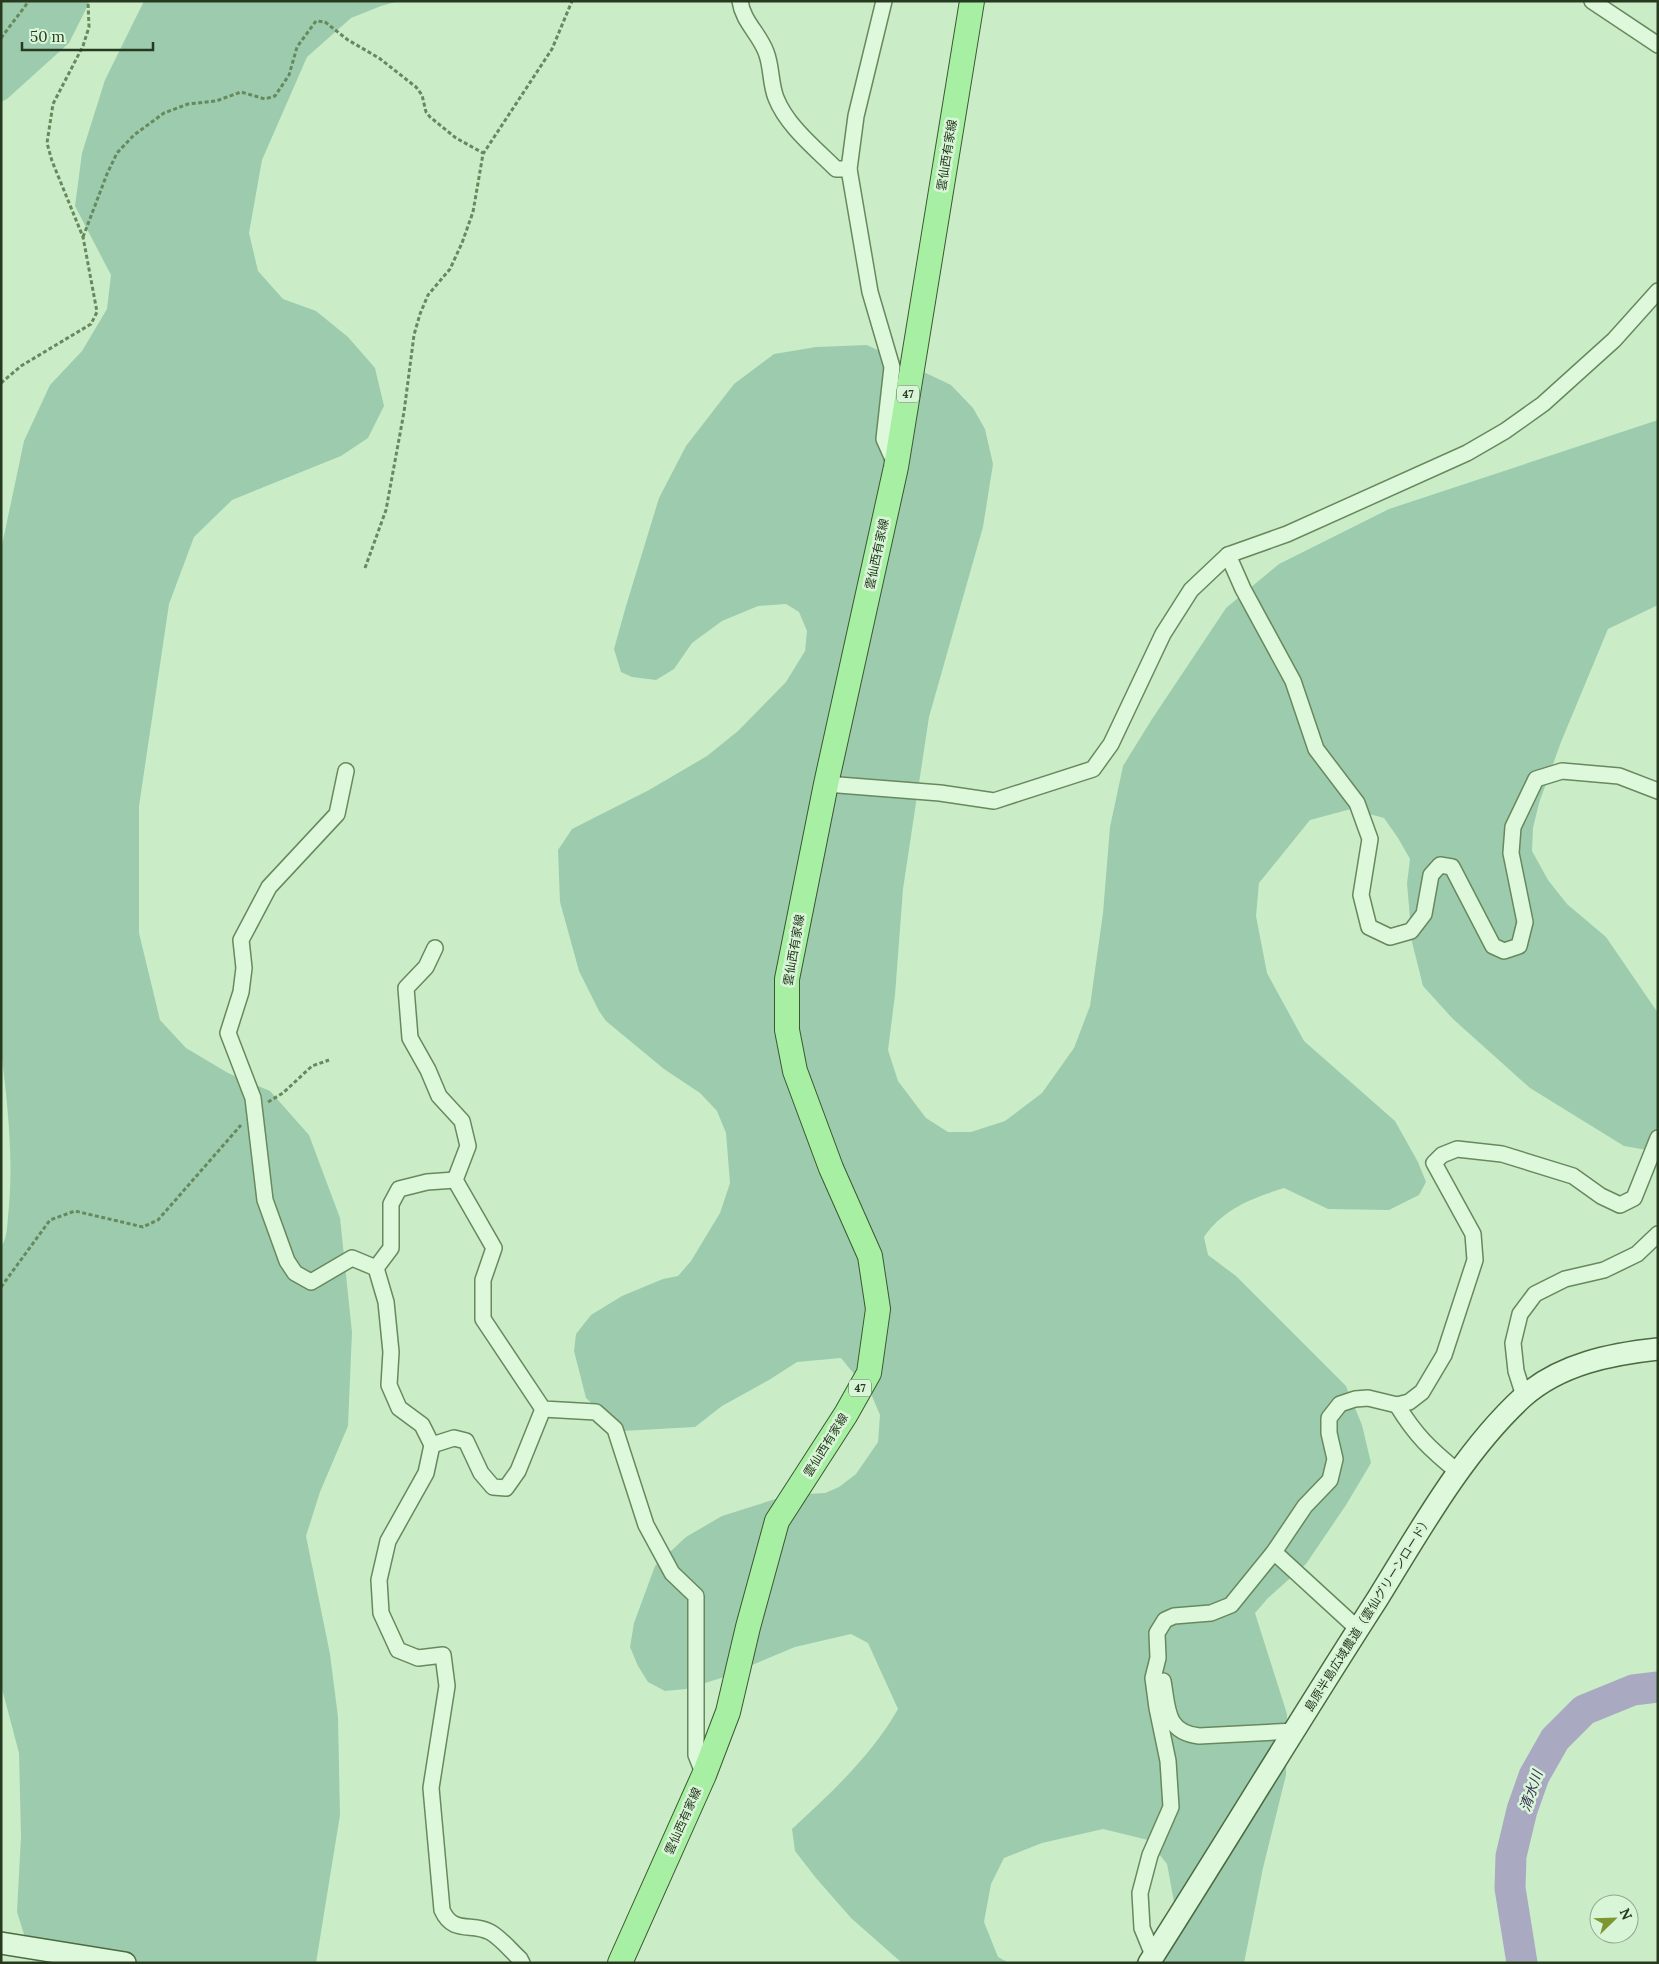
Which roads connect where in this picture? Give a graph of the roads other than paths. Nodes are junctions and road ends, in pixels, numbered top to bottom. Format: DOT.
graph roads {
  1 [pos="740,1"];
  2 [pos="884,1"];
  3 [pos="972,1"];
  4 [pos="1592,1"];
  5 [pos="1658,45"];
  6 [pos="849,170"];
  7 [pos="1658,291"];
  8 [pos="896,467"];
  9 [pos="1228,555"];
  10 [pos="346,771"];
  11 [pos="826,784"];
  12 [pos="1658,791"];
  13 [pos="435,948"];
  14 [pos="1658,1138"];
  15 [pos="455,1180"];
  16 [pos="1658,1234"];
  17 [pos="376,1268"];
  18 [pos="1658,1349"];
  19 [pos="1524,1396"];
  20 [pos="1397,1405"];
  21 [pos="543,1409"];
  22 [pos="432,1445"];
  23 [pos="1458,1472"];
  24 [pos="1274,1552"];
  25 [pos="1358,1629"];
  26 [pos="1158,1658"];
  27 [pos="1295,1731"];
  28 [pos="704,1775"];
  29 [pos="1,1943"];
  30 [pos="1151,1959"];
  31 [pos="125,1963"];
  32 [pos="522,1963"];
  33 [pos="620,1963"];
  1 -- 6 [label="street"];
  2 -- 6 [label="street"];
  3 -- 8 [label="main road, 雲仙西有家線 / 47"];
  4 -- 5 [label="street"];
  6 -- 8 [label="street"];
  7 -- 9 [label="street"];
  8 -- 11 [label="main road, 雲仙西有家線 / 47"];
  9 -- 11 [label="street"];
  9 -- 12 [label="street"];
  10 -- 17 [label="street"];
  11 -- 28 [label="main road, 雲仙西有家線 / 47"];
  13 -- 15 [label="street"];
  14 -- 20 [label="street"];
  15 -- 17 [label="street"];
  15 -- 21 [label="street"];
  16 -- 19 [label="street"];
  17 -- 22 [label="street"];
  18 -- 19 [label="street, 島原半島広域農道（雲仙グリーンロード）"];
  19 -- 23 [label="street, 島原半島広域農道（雲仙グリーンロード）"];
  20 -- 23 [label="street"];
  20 -- 24 [label="street"];
  21 -- 22 [label="street"];
  21 -- 28 [label="street"];
  22 -- 32 [label="street"];
  23 -- 25 [label="street, 島原半島広域農道（雲仙グリーンロード）"];
  24 -- 25 [label="street"];
  24 -- 26 [label="street"];
  25 -- 27 [label="street, 島原半島広域農道（雲仙グリーンロード）"];
  26 -- 27 [label="street"];
  26 -- 30 [label="street"];
  27 -- 30 [label="street, 島原半島広域農道（雲仙グリーンロード）"];
  28 -- 33 [label="main road, 雲仙西有家線 / 47"];
  29 -- 31 [label="street"];
}
